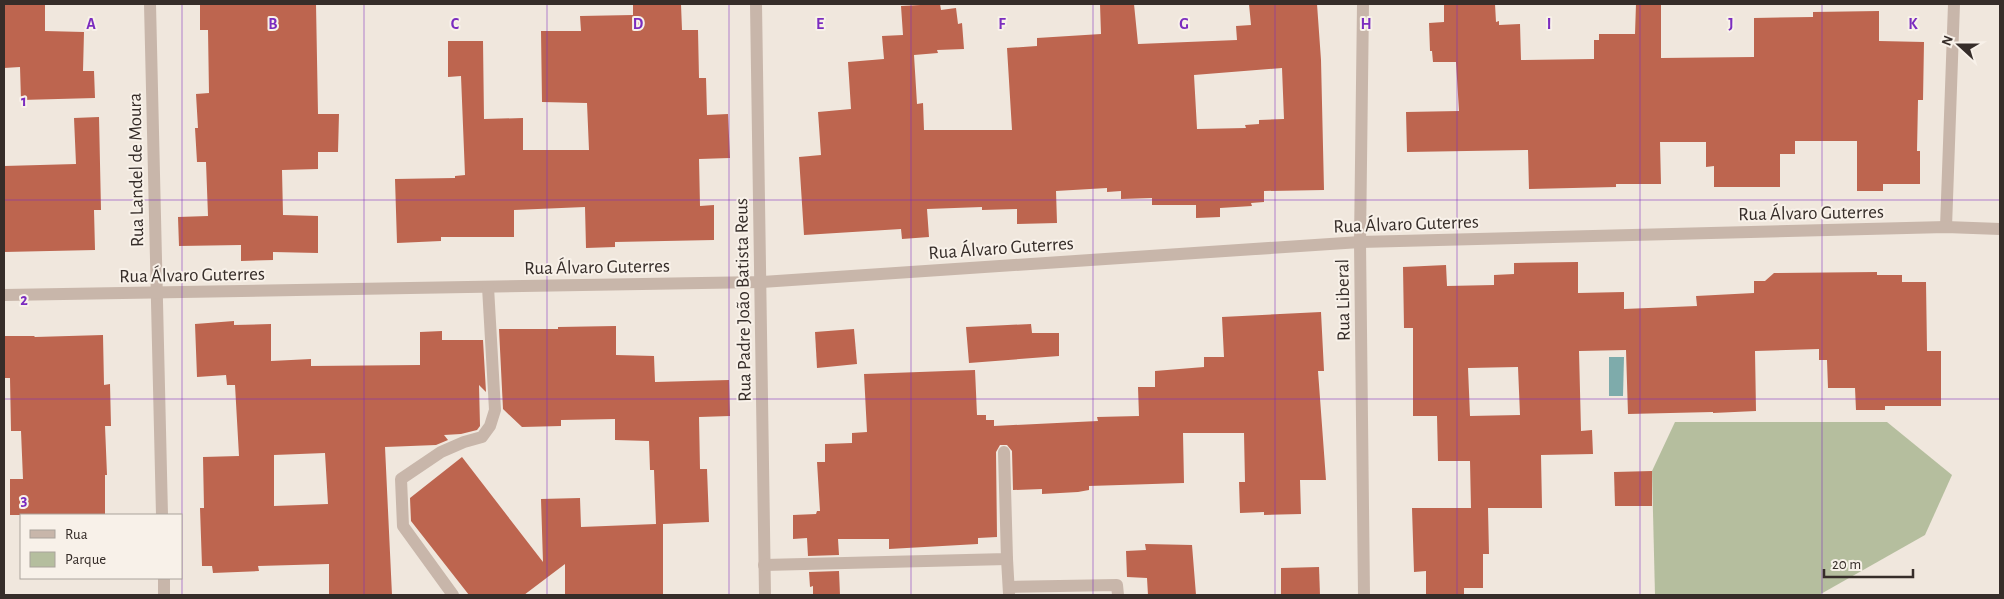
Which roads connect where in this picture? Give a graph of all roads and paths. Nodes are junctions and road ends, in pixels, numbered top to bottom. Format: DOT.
graph roads {
  1 [pos="150,4"];
  2 [pos="756,4"];
  3 [pos="1363,4"];
  4 [pos="1954,4"];
  5 [pos="1946,227"];
  6 [pos="2000,229"];
  7 [pos="1360,242"];
  8 [pos="761,282"];
  9 [pos="488,287"];
  10 [pos="156,294"];
  11 [pos="4,295"];
  12 [pos="1004,452"];
  13 [pos="162,514"];
  14 [pos="1007,559"];
  15 [pos="764,564"];
  16 [pos="164,579"];
  17 [pos="1009,591"];
  18 [pos="164,595"];
  19 [pos="453,595"];
  20 [pos="764,595"];
  21 [pos="1118,595"];
  22 [pos="1364,595"];
  1 -- 10 [label="street, Rua Landel de Moura"];
  2 -- 8 [label="street, Rua Padre João Batista Reus"];
  3 -- 7 [label="street, Rua Liberal"];
  4 -- 5 [label="street"];
  5 -- 6 [label="street, Rua Álvaro Guterres"];
  5 -- 7 [label="street, Rua Álvaro Guterres"];
  7 -- 8 [label="street, Rua Álvaro Guterres"];
  7 -- 22 [label="street, Rua Liberal"];
  8 -- 9 [label="street, Rua Álvaro Guterres"];
  8 -- 15 [label="street, Rua Padre João Batista Reus"];
  9 -- 10 [label="street, Rua Álvaro Guterres"];
  9 -- 19 [label="street"];
  10 -- 11 [label="street, Rua Álvaro Guterres"];
  10 -- 13 [label="street, Rua Landel de Moura"];
  12 -- 14 [label="street"];
  14 -- 15 [label="street"];
  14 -- 17 [label="street"];
  15 -- 20 [label="street, Rua Padre João Batista Reus"];
  16 -- 18 [label="street"];
  17 -- 21 [label="street"];
}
